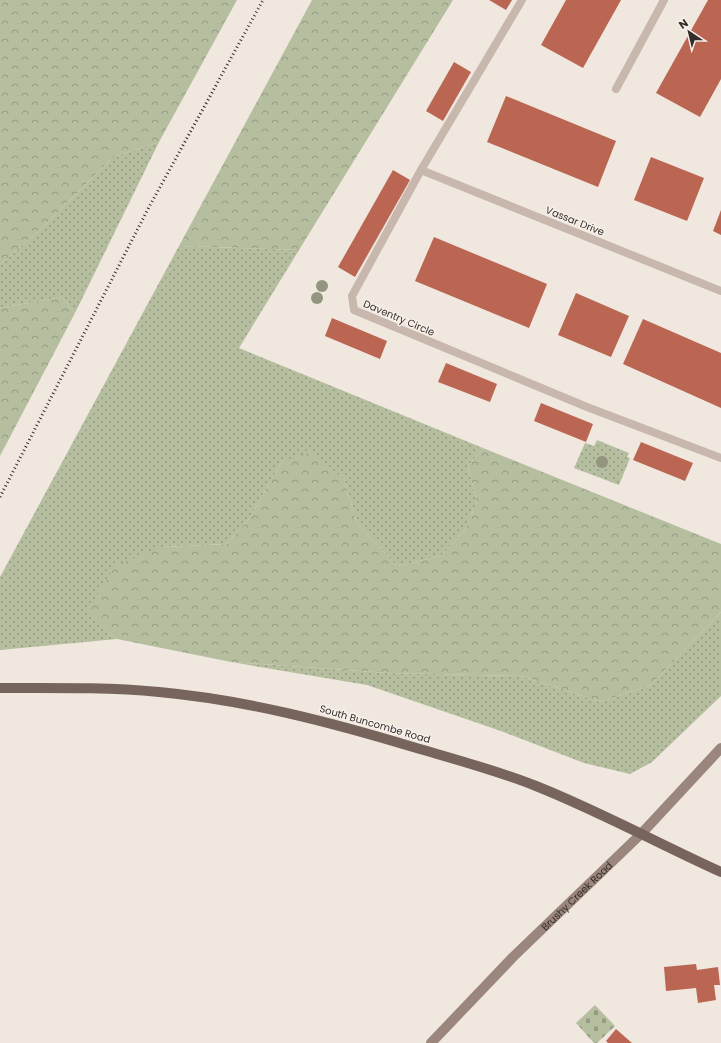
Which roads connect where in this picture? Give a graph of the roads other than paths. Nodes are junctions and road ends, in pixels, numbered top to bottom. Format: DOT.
graph roads {
  1 [pos="522,0"];
  2 [pos="664,0"];
  3 [pos="616,89"];
  4 [pos="421,170"];
  5 [pos="721,291"];
  6 [pos="721,458"];
  7 [pos="0,688"];
  8 [pos="721,748"];
  9 [pos="642,833"];
  10 [pos="721,872"];
  11 [pos="431,1043"];
  1 -- 4 [label="lane, Daventry Circle"];
  2 -- 3 [label="lane"];
  4 -- 5 [label="lane, Vassar Drive"];
  4 -- 6 [label="lane, Daventry Circle"];
  7 -- 9 [label="main road, South Buncombe Road"];
  8 -- 9 [label="main road, Brushy Creek Road"];
  9 -- 10 [label="main road, South Buncombe Road"];
  9 -- 11 [label="main road, Brushy Creek Road"];
}
